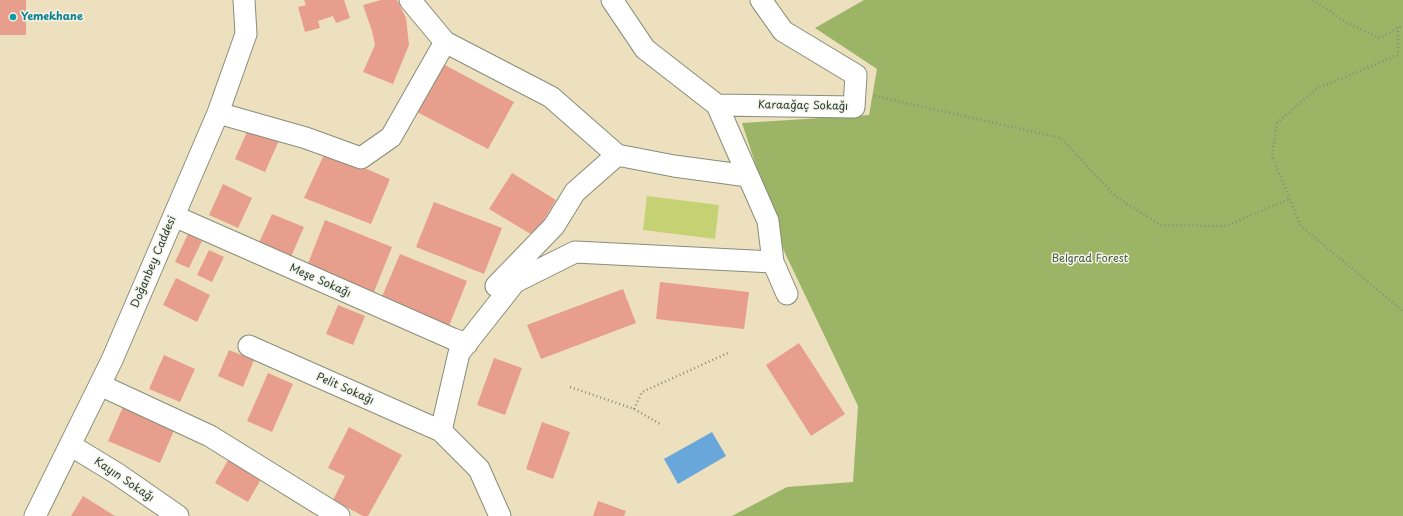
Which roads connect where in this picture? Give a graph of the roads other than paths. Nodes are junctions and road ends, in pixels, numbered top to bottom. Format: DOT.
graph roads {
  1 [pos="244,0"];
  2 [pos="410,0"];
  3 [pos="612,0"];
  4 [pos="761,0"];
  5 [pos="445,42"];
  6 [pos="716,105"];
  7 [pos="218,113"];
  8 [pos="617,155"];
  9 [pos="748,176"];
  10 [pos="174,216"];
  11 [pos="773,262"];
  12 [pos="787,294"];
  13 [pos="460,342"];
  14 [pos="248,346"];
  15 [pos="100,384"];
  16 [pos="441,431"];
  17 [pos="70,445"];
  18 [pos="35,516"];
  19 [pos="178,516"];
  20 [pos="339,516"];
  21 [pos="500,516"];
  1 -- 7 [label="street, Doğanbey Caddesi"];
  2 -- 5 [label="street"];
  3 -- 6 [label="street"];
  4 -- 6 [label="street, Karaağaç Sokağı"];
  5 -- 7 [label="street"];
  5 -- 8 [label="street"];
  6 -- 9 [label="street"];
  7 -- 10 [label="street, Doğanbey Caddesi"];
  8 -- 9 [label="street"];
  8 -- 13 [label="street"];
  9 -- 11 [label="street"];
  10 -- 13 [label="street, Meşe Sokağı"];
  10 -- 15 [label="street, Doğanbey Caddesi"];
  11 -- 12 [label="street"];
  11 -- 13 [label="street"];
  13 -- 16 [label="street"];
  14 -- 16 [label="street, Pelit Sokağı"];
  15 -- 17 [label="street, Doğanbey Caddesi"];
  15 -- 20 [label="street"];
  16 -- 21 [label="street"];
  17 -- 18 [label="street, Doğanbey Caddesi"];
  17 -- 19 [label="street, Kayın Sokağı"];
}
